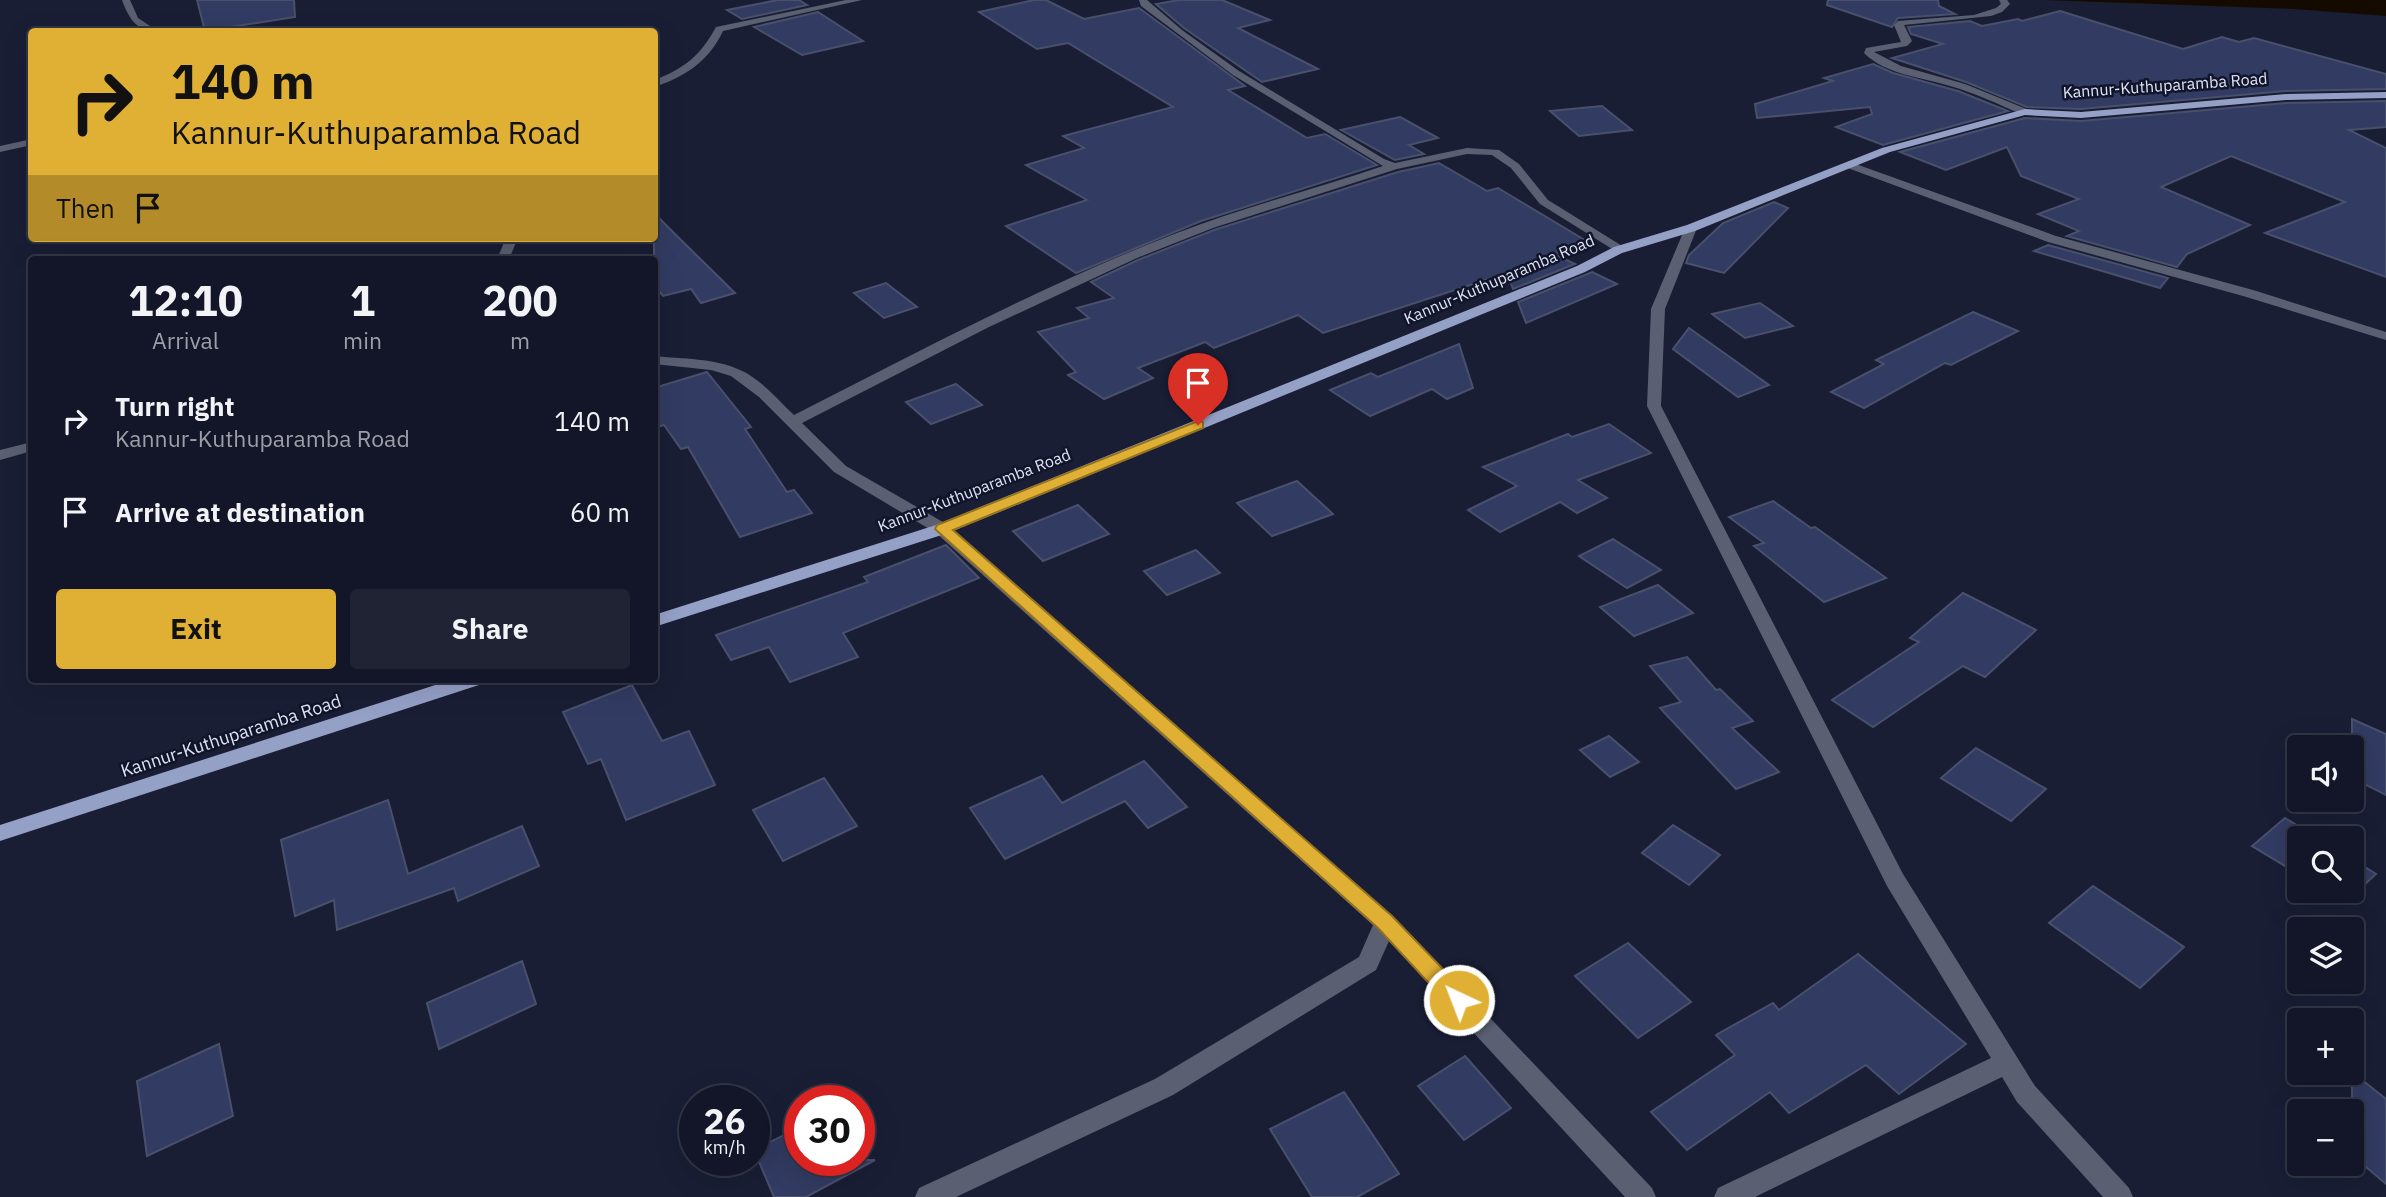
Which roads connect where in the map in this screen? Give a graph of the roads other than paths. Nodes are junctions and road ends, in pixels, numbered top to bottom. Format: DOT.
graph roads {
  1 [pos="126,0"];
  2 [pos="858,0"];
  3 [pos="1143,0"];
  4 [pos="2003,0"];
  5 [pos="149,28"];
  6 [pos="658,83"];
  7 [pos="2386,95"];
  8 [pos="2025,112"];
  9 [pos="28,143"];
  10 [pos="0,149"];
  11 [pos="1849,165"];
  12 [pos="1394,166"];
  13 [pos="1691,228"];
  14 [pos="1621,249"];
  15 [pos="2386,335"];
  16 [pos="658,360"];
  17 [pos="791,423"];
  18 [pos="28,447"];
  19 [pos="0,454"];
  20 [pos="942,529"];
  21 [pos="658,620"];
  22 [pos="463,683"];
  23 [pos="0,833"];
  24 [pos="1385,922"];
  25 [pos="2007,1063"];
  26 [pos="928,1197"];
  27 [pos="1643,1197"];
  28 [pos="1727,1197"];
  29 [pos="2120,1197"];
  1 -- 5 [label="street"];
  2 -- 6 [label="street"];
  3 -- 12 [label="street"];
  4 -- 8 [label="street"];
  7 -- 8 [label="main road, Kannur-Kuthuparamba Road"];
  8 -- 11 [label="main road, Kannur-Kuthuparamba Road"];
  9 -- 10 [label="street"];
  11 -- 13 [label="main road, Kannur-Kuthuparamba Road"];
  11 -- 15 [label="street"];
  12 -- 14 [label="street"];
  12 -- 17 [label="street"];
  13 -- 14 [label="main road, Kannur-Kuthuparamba Road"];
  13 -- 25 [label="street"];
  14 -- 20 [label="main road, Kannur-Kuthuparamba Road"];
  16 -- 17 [label="street"];
  17 -- 20 [label="street"];
  18 -- 19 [label="street"];
  20 -- 21 [label="main road, Kannur-Kuthuparamba Road"];
  20 -- 24 [label="street"];
  22 -- 23 [label="main road, Kannur-Kuthuparamba Road"];
  24 -- 26 [label="street"];
  24 -- 27 [label="street"];
  25 -- 28 [label="street"];
  25 -- 29 [label="street"];
}
